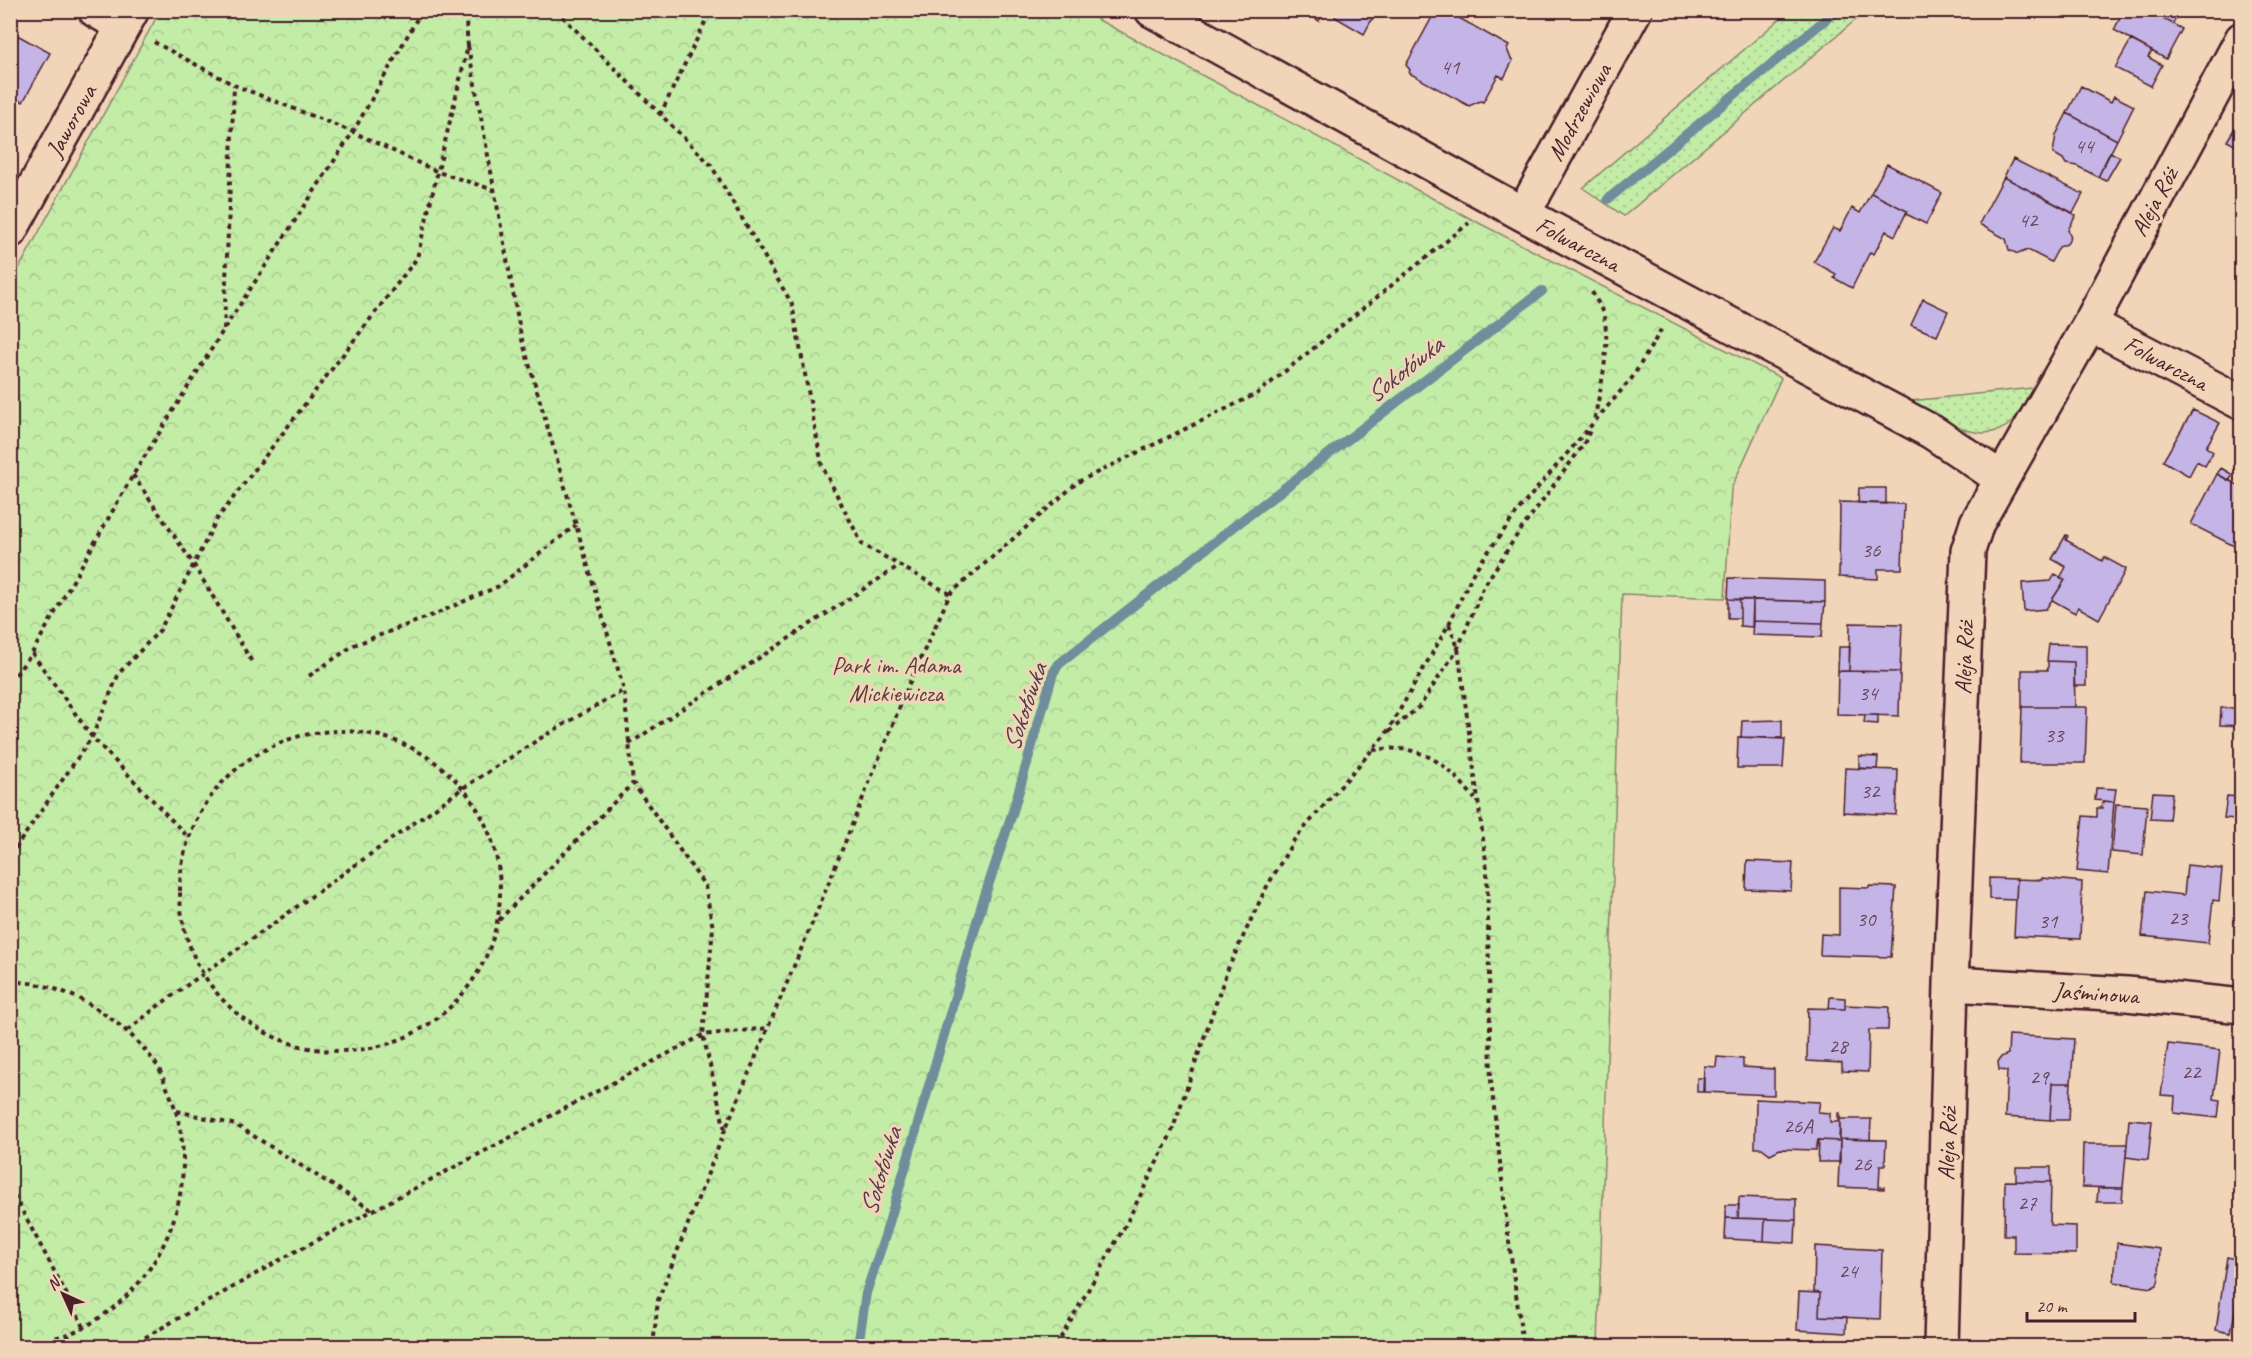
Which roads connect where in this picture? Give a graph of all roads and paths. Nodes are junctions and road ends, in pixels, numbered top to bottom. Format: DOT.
graph roads {
  1 [pos="95,10"];
  2 [pos="422,10"];
  3 [pos="465,10"];
  4 [pos="556,10"];
  5 [pos="711,10"];
  6 [pos="1152,10"];
  7 [pos="1635,10"];
  8 [pos="128,18"];
  9 [pos="2241,39"];
  10 [pos="468,46"];
  11 [pos="234,85"];
  12 [pos="660,115"];
  13 [pos="353,132"];
  14 [pos="438,172"];
  15 [pos="494,190"];
  16 [pos="1486,194"];
  17 [pos="1523,214"];
  18 [pos="10,231"];
  19 [pos="1591,251"];
  20 [pos="1681,298"];
  21 [pos="2090,324"];
  22 [pos="224,330"];
  23 [pos="2241,403"];
  24 [pos="1593,422"];
  25 [pos="133,475"];
  26 [pos="2002,479"];
  27 [pos="576,525"];
  28 [pos="194,565"];
  29 [pos="900,565"];
  30 [pos="950,594"];
  31 [pos="1449,624"];
  32 [pos="1458,648"];
  33 [pos="32,653"];
  34 [pos="252,662"];
  35 [pos="309,676"];
  36 [pos="10,682"];
  37 [pos="624,690"];
  38 [pos="1386,734"];
  39 [pos="92,737"];
  40 [pos="629,744"];
  41 [pos="1372,750"];
  42 [pos="633,783"];
  43 [pos="463,788"];
  44 [pos="1477,801"];
  45 [pos="189,838"];
  46 [pos="10,856"];
  47 [pos="498,921"];
  48 [pos="202,974"];
  49 [pos="10,982"];
  50 [pos="1951,984"];
  51 [pos="2241,1006"];
  52 [pos="768,1028"];
  53 [pos="128,1030"];
  54 [pos="703,1035"];
  55 [pos="177,1111"];
  56 [pos="724,1130"];
  57 [pos="10,1188"];
  58 [pos="373,1210"];
  59 [pos="84,1327"];
  60 [pos="66,1335"];
  61 [pos="85,1346"];
  62 [pos="12,1347"];
  63 [pos="653,1347"];
  64 [pos="1056,1347"];
  65 [pos="1523,1347"];
  66 [pos="1941,1347"];
  1 -- 8 [label="street"];
  2 -- 13 [label="path"];
  3 -- 10 [label="path"];
  4 -- 12 [label="path"];
  5 -- 12 [label="path"];
  6 -- 16 [label="street, Folwarczna"];
  7 -- 17 [label="street, Modrzewiowa"];
  8 -- 11 [label="path"];
  8 -- 18 [label="street, Jaworowa"];
  9 -- 21 [label="street, Aleja Róż"];
  10 -- 14 [label="path"];
  10 -- 15 [label="path"];
  11 -- 13 [label="path"];
  11 -- 22 [label="path"];
  12 -- 29 [label="path"];
  13 -- 14 [label="path"];
  13 -- 22 [label="path"];
  14 -- 15 [label="path"];
  14 -- 28 [label="path"];
  15 -- 27 [label="path"];
  16 -- 17 [label="street, Folwarczna"];
  16 -- 30 [label="path"];
  17 -- 19 [label="street, Folwarczna"];
  19 -- 20 [label="street, Folwarczna"];
  19 -- 24 [label="path"];
  20 -- 24 [label="path"];
  20 -- 26 [label="street, Folwarczna"];
  21 -- 23 [label="street, Folwarczna"];
  21 -- 26 [label="street, Aleja Róż"];
  22 -- 25 [label="path"];
  24 -- 31 [label="path"];
  24 -- 32 [label="path"];
  25 -- 28 [label="path"];
  25 -- 33 [label="path"];
  26 -- 50 [label="street, Aleja Róż"];
  27 -- 35 [label="path"];
  27 -- 37 [label="path"];
  28 -- 34 [label="path"];
  28 -- 39 [label="path"];
  29 -- 30 [label="path"];
  29 -- 40 [label="path"];
  30 -- 52 [label="path"];
  31 -- 32 [label="path"];
  31 -- 38 [label="path"];
  32 -- 38 [label="path"];
  32 -- 44 [label="path"];
  33 -- 36 [label="path"];
  33 -- 39 [label="path"];
  37 -- 40 [label="path"];
  37 -- 43 [label="path"];
  38 -- 41 [label="path"];
  39 -- 45 [label="path"];
  39 -- 46 [label="path"];
  40 -- 42 [label="path"];
  41 -- 44 [label="path"];
  41 -- 64 [label="path"];
  42 -- 47 [label="path"];
  42 -- 54 [label="path"];
  43 -- 45 [label="path"];
  43 -- 47 [label="path"];
  43 -- 48 [label="path"];
  44 -- 65 [label="path"];
  45 -- 48 [label="path"];
  47 -- 48 [label="path"];
  48 -- 53 [label="path"];
  49 -- 53 [label="path"];
  50 -- 51 [label="street, Jaśminowa"];
  50 -- 66 [label="street, Aleja Róż"];
  52 -- 54 [label="path"];
  52 -- 56 [label="path"];
  53 -- 55 [label="path"];
  54 -- 56 [label="path"];
  54 -- 58 [label="path"];
  55 -- 58 [label="path"];
  55 -- 59 [label="path"];
  56 -- 63 [label="path"];
  57 -- 59 [label="path"];
  58 -- 61 [label="path"];
  59 -- 60 [label="path"];
  60 -- 61 [label="path"];
  60 -- 62 [label="path"];
}
